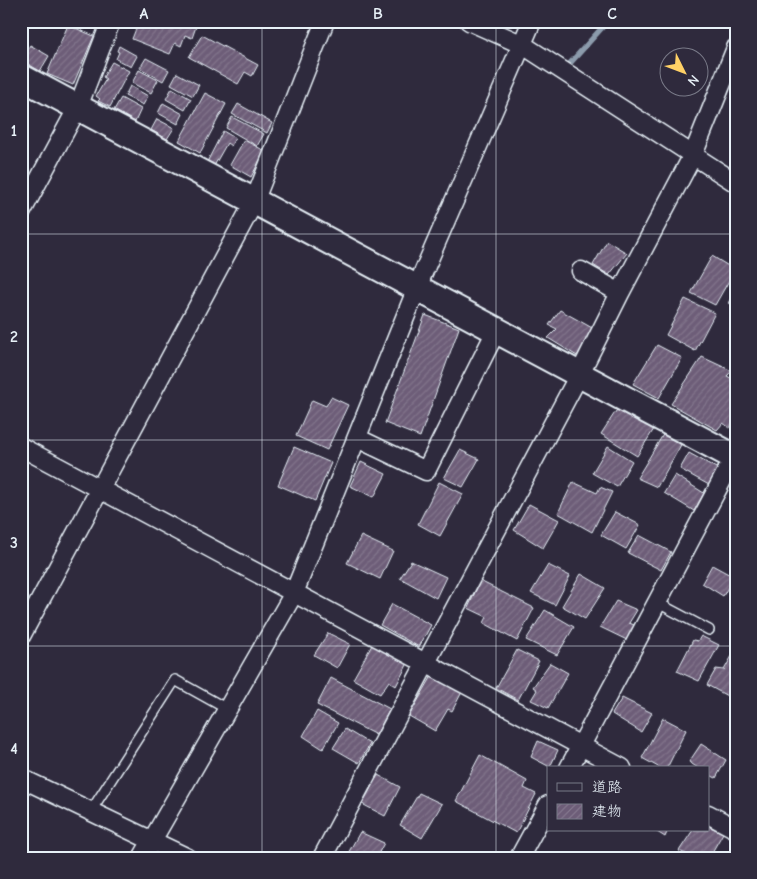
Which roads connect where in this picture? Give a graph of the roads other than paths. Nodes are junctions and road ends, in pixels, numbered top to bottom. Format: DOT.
graph roads {
  1 [pos="111,21"];
  2 [pos="325,21"];
  3 [pos="469,21"];
  4 [pos="532,21"];
  5 [pos="523,45"];
  6 [pos="736,48"];
  7 [pos="21,77"];
  8 [pos="78,107"];
  9 [pos="693,155"];
  10 [pos="736,183"];
  11 [pos="254,202"];
  12 [pos="21,213"];
  13 [pos="581,271"];
  14 [pos="416,288"];
  15 [pos="620,293"];
  16 [pos="496,331"];
  17 [pos="578,375"];
  18 [pos="357,438"];
  19 [pos="21,447"];
  20 [pos="735,457"];
  21 [pos="100,489"];
  22 [pos="294,593"];
  23 [pos="658,603"];
  24 [pos="709,630"];
  25 [pos="21,636"];
  26 [pos="425,663"];
  27 [pos="227,709"];
  28 [pos="581,745"];
  29 [pos="570,766"];
  30 [pos="618,766"];
  31 [pos="21,778"];
  32 [pos="547,807"];
  33 [pos="91,811"];
  34 [pos="710,815"];
  35 [pos="736,829"];
  36 [pos="152,840"];
  37 [pos="142,858"];
  38 [pos="188,858"];
  39 [pos="322,858"];
  40 [pos="519,858"];
  1 -- 8 [label="street"];
  2 -- 11 [label="street"];
  3 -- 5 [label="street"];
  4 -- 5 [label="street"];
  5 -- 9 [label="street"];
  5 -- 14 [label="street"];
  6 -- 9 [label="street"];
  7 -- 8 [label="street"];
  8 -- 11 [label="street"];
  8 -- 12 [label="street"];
  9 -- 10 [label="street"];
  9 -- 15 [label="street"];
  11 -- 14 [label="street"];
  11 -- 21 [label="street"];
  13 -- 15 [label="street"];
  14 -- 16 [label="street"];
  14 -- 18 [label="street"];
  15 -- 17 [label="street"];
  16 -- 17 [label="street"];
  16 -- 18 [label="street"];
  17 -- 20 [label="street"];
  17 -- 26 [label="street"];
  18 -- 22 [label="street"];
  19 -- 21 [label="street"];
  20 -- 23 [label="street"];
  21 -- 22 [label="street"];
  21 -- 25 [label="street"];
  22 -- 26 [label="street"];
  22 -- 27 [label="street"];
  23 -- 24 [label="lane"];
  23 -- 28 [label="street"];
  26 -- 28 [label="street"];
  26 -- 39 [label="street"];
  27 -- 33 [label="lane"];
  27 -- 36 [label="street"];
  28 -- 29 [label="street"];
  28 -- 30 [label="street"];
  31 -- 33 [label="street"];
  32 -- 40 [label="street"];
  33 -- 36 [label="street"];
  34 -- 35 [label="street"];
  36 -- 37 [label="street"];
  36 -- 38 [label="street"];
}
